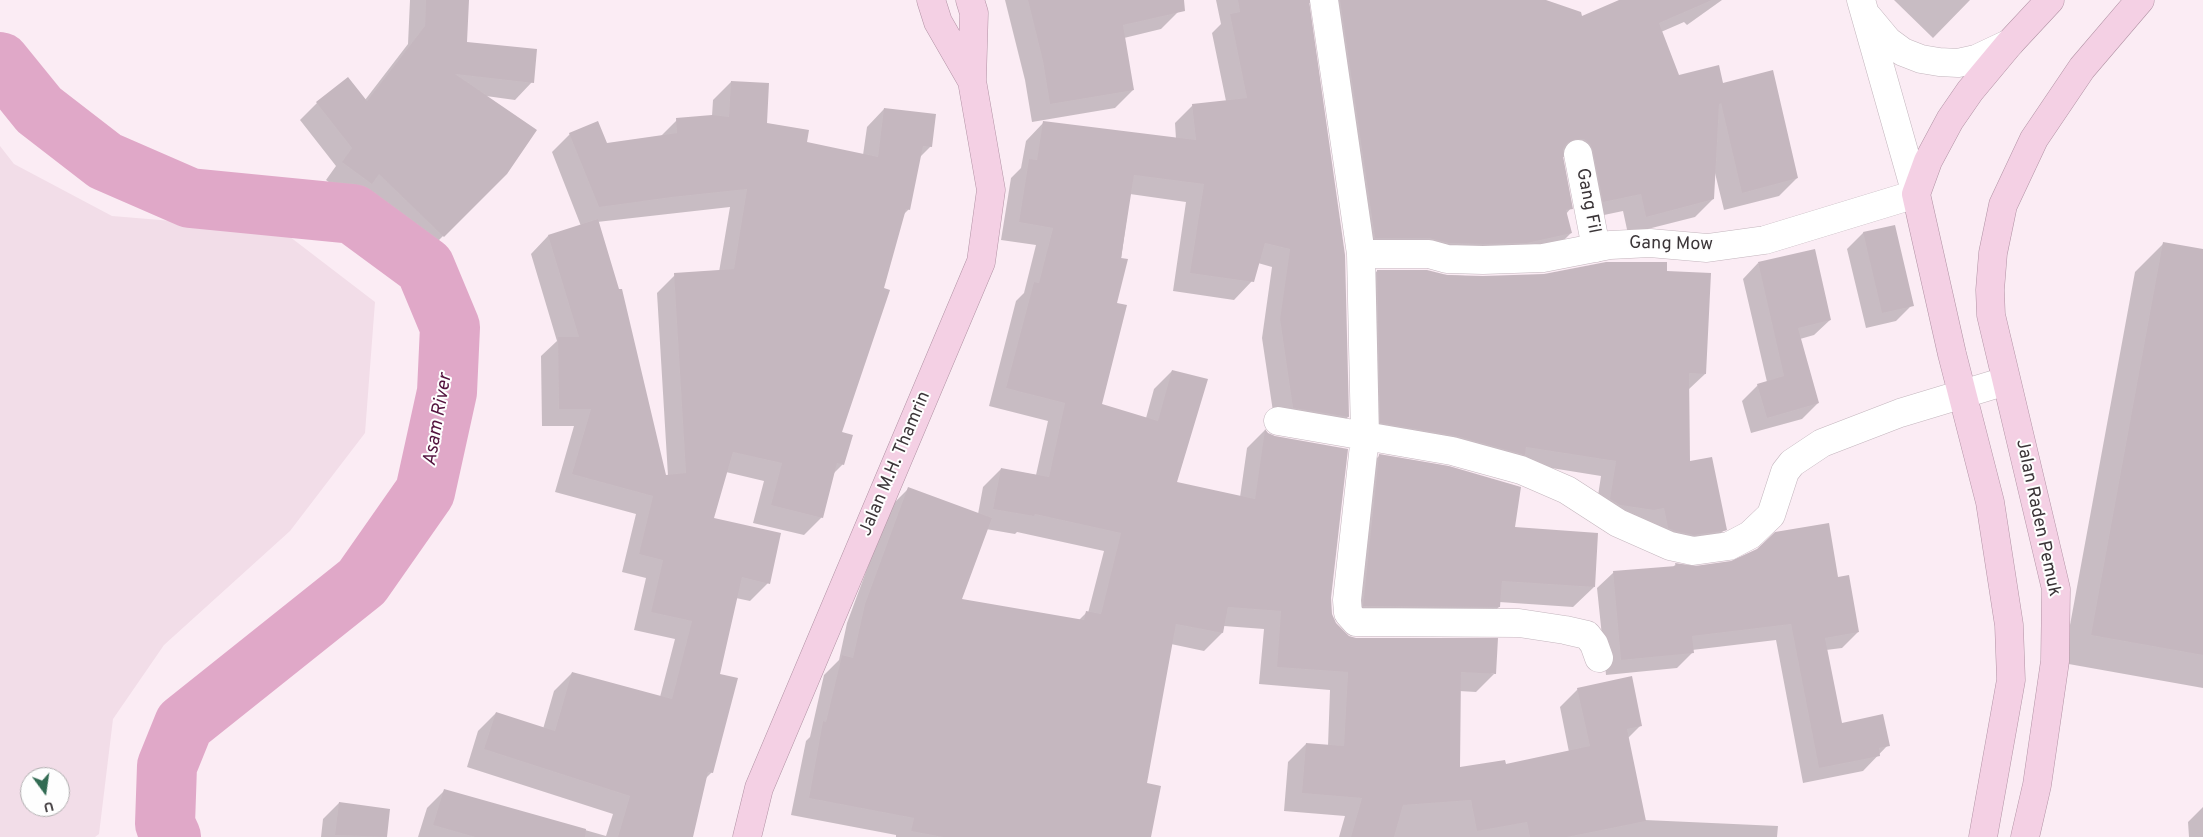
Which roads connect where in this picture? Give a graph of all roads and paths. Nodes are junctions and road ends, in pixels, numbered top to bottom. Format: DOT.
graph roads {
  1 [pos="931,0"];
  2 [pos="970,0"];
  3 [pos="1324,0"];
  4 [pos="2050,0"];
  5 [pos="2140,0"];
  6 [pos="1863,6"];
  7 [pos="2010,43"];
  8 [pos="972,81"];
  9 [pos="1578,154"];
  10 [pos="1916,194"];
  11 [pos="1596,248"];
  12 [pos="1361,254"];
  13 [pos="2006,381"];
  14 [pos="1964,393"];
  15 [pos="1278,421"];
  16 [pos="1365,436"];
  17 [pos="1599,658"];
  18 [pos="747,837"];
  19 [pos="1983,837"];
  20 [pos="2025,837"];
  1 -- 8 [label="highway, Jalan M.H. Thamrin"];
  2 -- 8 [label="highway, Jalan M.H. Thamrin"];
  3 -- 12 [label="street"];
  4 -- 7 [label="highway"];
  5 -- 13 [label="highway, Jalan Raden Pemuk"];
  6 -- 7 [label="street"];
  6 -- 10 [label="street"];
  7 -- 10 [label="highway"];
  8 -- 18 [label="highway, Jalan M.H. Thamrin"];
  9 -- 11 [label="street, Gang Fil"];
  10 -- 11 [label="street, Gang Mow"];
  10 -- 14 [label="highway"];
  11 -- 12 [label="street, Gang Mow"];
  12 -- 16 [label="street"];
  13 -- 14 [label="street"];
  13 -- 20 [label="highway, Jalan Raden Pemuk"];
  14 -- 16 [label="street"];
  14 -- 19 [label="highway"];
  15 -- 16 [label="street"];
  16 -- 17 [label="street"];
}
